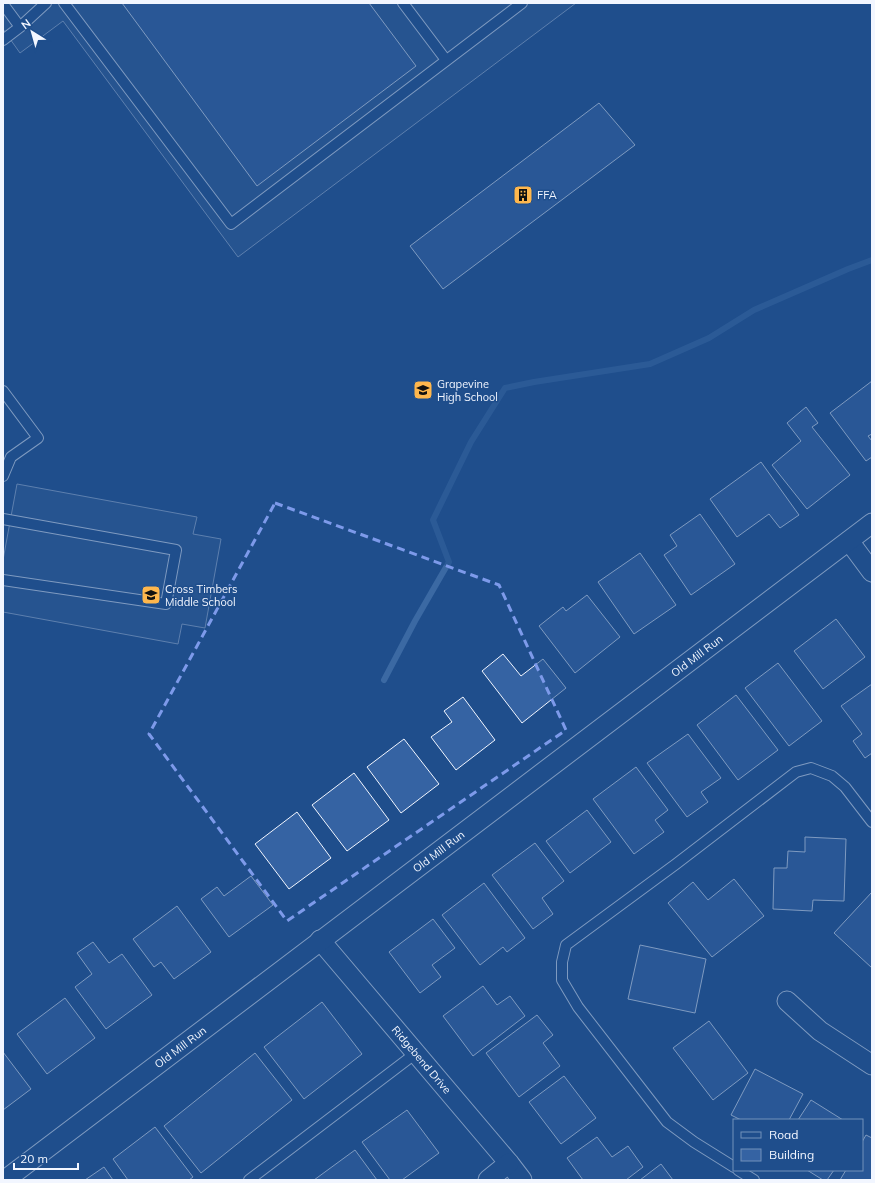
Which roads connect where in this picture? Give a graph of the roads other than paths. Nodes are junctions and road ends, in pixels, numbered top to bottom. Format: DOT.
graph roads {
  1 [pos="46,3"];
  2 [pos="64,3"];
  3 [pos="403,3"];
  4 [pos="522,3"];
  5 [pos="3,4"];
  6 [pos="20,27"];
  7 [pos="3,40"];
  8 [pos="446,60"];
  9 [pos="3,391"];
  10 [pos="3,476"];
  11 [pos="3,519"];
  12 [pos="872,523"];
  13 [pos="849,541"];
  14 [pos="872,572"];
  15 [pos="3,580"];
  16 [pos="872,822"];
  17 [pos="320,940"];
  18 [pos="787,1001"];
  19 [pos="416,1052"];
  20 [pos="872,1065"];
  21 [pos="509,1163"];
  22 [pos="733,1167"];
  23 [pos="740,1171"];
  24 [pos="4,1180"];
  25 [pos="249,1180"];
  26 [pos="488,1180"];
  27 [pos="522,1180"];
  28 [pos="754,1180"];
  1 -- 6 [label="lane"];
  2 -- 8 [label="lane"];
  3 -- 8 [label="lane"];
  4 -- 8 [label="lane"];
  5 -- 6 [label="lane"];
  6 -- 7 [label="lane"];
  9 -- 10 [label="lane"];
  11 -- 15 [label="lane"];
  12 -- 13 [label="street, Old Mill Run"];
  13 -- 14 [label="street"];
  13 -- 17 [label="street, Old Mill Run"];
  16 -- 22 [label="lane"];
  17 -- 19 [label="street, Ridgebend Drive"];
  17 -- 24 [label="street, Old Mill Run"];
  18 -- 20 [label="street"];
  19 -- 21 [label="street, Ridgebend Drive"];
  19 -- 25 [label="lane"];
  21 -- 26 [label="street"];
  21 -- 27 [label="street, Ridgebend Drive"];
  23 -- 28 [label="lane"];
}
